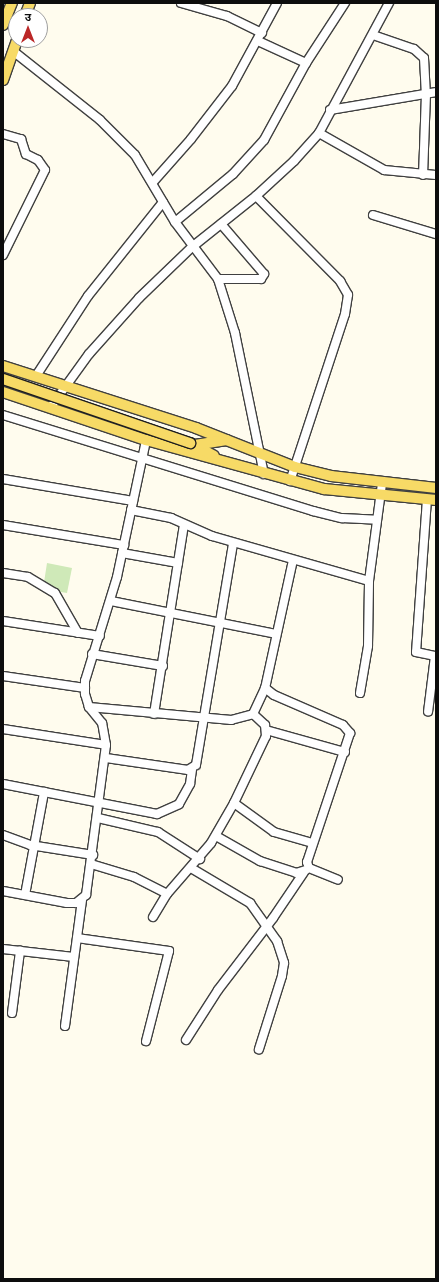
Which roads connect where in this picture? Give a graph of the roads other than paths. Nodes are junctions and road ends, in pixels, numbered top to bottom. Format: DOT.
graph roads {
  1 [pos="12,3"];
  2 [pos="181,3"];
  3 [pos="277,3"];
  4 [pos="344,3"];
  5 [pos="389,3"];
  6 [pos="3,25"];
  7 [pos="373,35"];
  8 [pos="260,37"];
  9 [pos="14,48"];
  10 [pos="13,51"];
  11 [pos="306,63"];
  12 [pos="3,80"];
  13 [pos="436,92"];
  14 [pos="426,94"];
  15 [pos="330,110"];
  16 [pos="319,133"];
  17 [pos="3,134"];
  18 [pos="423,175"];
  19 [pos="436,175"];
  20 [pos="153,182"];
  21 [pos="256,196"];
  22 [pos="163,202"];
  23 [pos="373,215"];
  24 [pos="176,222"];
  25 [pos="221,224"];
  26 [pos="436,234"];
  27 [pos="7,239"];
  28 [pos="192,247"];
  29 [pos="3,255"];
  30 [pos="218,278"];
  31 [pos="3,366"];
  32 [pos="36,376"];
  33 [pos="3,379"];
  34 [pos="65,387"];
  35 [pos="3,392"];
  36 [pos="50,408"];
  37 [pos="3,415"];
  38 [pos="146,440"];
  39 [pos="228,440"];
  40 [pos="193,444"];
  41 [pos="260,453"];
  42 [pos="141,459"];
  43 [pos="224,462"];
  44 [pos="295,467"];
  45 [pos="264,474"];
  46 [pos="3,479"];
  47 [pos="290,481"];
  48 [pos="382,484"];
  49 [pos="436,488"];
  50 [pos="380,496"];
  51 [pos="432,499"];
  52 [pos="132,501"];
  53 [pos="131,510"];
  54 [pos="377,520"];
  55 [pos="3,525"];
  56 [pos="184,525"];
  57 [pos="232,543"];
  58 [pos="123,549"];
  59 [pos="293,560"];
  60 [pos="178,563"];
  61 [pos="3,573"];
  62 [pos="369,581"];
  63 [pos="111,601"];
  64 [pos="171,612"];
  65 [pos="3,621"];
  66 [pos="220,623"];
  67 [pos="78,632"];
  68 [pos="276,634"];
  69 [pos="100,636"];
  70 [pos="92,654"];
  71 [pos="163,666"];
  72 [pos="3,676"];
  73 [pos="85,688"];
  74 [pos="265,688"];
  75 [pos="360,693"];
  76 [pos="89,707"];
  77 [pos="428,712"];
  78 [pos="154,714"];
  79 [pos="253,714"];
  80 [pos="203,718"];
  81 [pos="3,729"];
  82 [pos="266,730"];
  83 [pos="106,745"];
  84 [pos="345,752"];
  85 [pos="106,758"];
  86 [pos="192,769"];
  87 [pos="3,784"];
  88 [pos="44,792"];
  89 [pos="100,803"];
  90 [pos="234,803"];
  91 [pos="98,818"];
  92 [pos="3,835"];
  93 [pos="216,836"];
  94 [pos="312,843"];
  95 [pos="34,846"];
  96 [pos="93,855"];
  97 [pos="200,859"];
  98 [pos="91,864"];
  99 [pos="191,868"];
  100 [pos="306,870"];
  101 [pos="338,880"];
  102 [pos="3,891"];
  103 [pos="167,894"];
  104 [pos="25,895"];
  105 [pos="82,900"];
  106 [pos="153,917"];
  107 [pos="268,925"];
  108 [pos="77,938"];
  109 [pos="3,949"];
  110 [pos="20,951"];
  111 [pos="74,957"];
  112 [pos="12,1013"];
  113 [pos="65,1026"];
  114 [pos="186,1040"];
  115 [pos="146,1041"];
  116 [pos="258,1049"];
  1 -- 6 [label="main road"];
  2 -- 8 [label="street"];
  3 -- 8 [label="street"];
  4 -- 11 [label="street"];
  5 -- 7 [label="street"];
  7 -- 14 [label="street"];
  7 -- 15 [label="street"];
  8 -- 11 [label="street"];
  8 -- 20 [label="street"];
  9 -- 10 [label="main road"];
  10 -- 12 [label="main road"];
  10 -- 20 [label="street"];
  11 -- 24 [label="street"];
  13 -- 14 [label="street"];
  14 -- 15 [label="street"];
  14 -- 18 [label="street"];
  15 -- 16 [label="street"];
  16 -- 18 [label="street"];
  16 -- 21 [label="street"];
  17 -- 27 [label="street"];
  18 -- 19 [label="street"];
  20 -- 22 [label="street"];
  21 -- 25 [label="street"];
  21 -- 44 [label="street"];
  22 -- 24 [label="street"];
  22 -- 32 [label="street"];
  23 -- 26 [label="street"];
  24 -- 28 [label="street"];
  25 -- 28 [label="street"];
  25 -- 30 [label="street"];
  27 -- 29 [label="street"];
  28 -- 30 [label="street"];
  28 -- 34 [label="street"];
  30 -- 41 [label="street"];
  31 -- 32 [label="main road"];
  32 -- 34 [label="main road"];
  33 -- 40 [label="main road, bridge"];
  34 -- 36 [label="street"];
  34 -- 39 [label="main road"];
  35 -- 36 [label="main road"];
  36 -- 38 [label="main road"];
  37 -- 42 [label="street"];
  38 -- 42 [label="street"];
  38 -- 43 [label="main road"];
  39 -- 40 [label="main road"];
  39 -- 41 [label="main road"];
  40 -- 43 [label="main road"];
  41 -- 44 [label="main road"];
  41 -- 45 [label="street"];
  42 -- 52 [label="street"];
  42 -- 54 [label="street"];
  43 -- 45 [label="main road"];
  44 -- 47 [label="street"];
  44 -- 48 [label="main road"];
  45 -- 47 [label="main road"];
  46 -- 52 [label="street"];
  47 -- 50 [label="main road"];
  48 -- 49 [label="main road"];
  48 -- 50 [label="street"];
  50 -- 51 [label="main road"];
  50 -- 54 [label="street"];
  51 -- 77 [label="street"];
  52 -- 53 [label="street"];
  53 -- 56 [label="street"];
  53 -- 58 [label="street"];
  54 -- 62 [label="street"];
  55 -- 58 [label="street"];
  56 -- 57 [label="street"];
  56 -- 60 [label="street"];
  57 -- 59 [label="street"];
  57 -- 66 [label="street"];
  58 -- 60 [label="street"];
  58 -- 63 [label="street"];
  59 -- 62 [label="street"];
  59 -- 68 [label="street"];
  60 -- 64 [label="street"];
  61 -- 67 [label="street"];
  62 -- 75 [label="street"];
  63 -- 64 [label="street"];
  63 -- 69 [label="street"];
  64 -- 66 [label="street"];
  64 -- 71 [label="street"];
  65 -- 67 [label="street"];
  66 -- 68 [label="street"];
  66 -- 80 [label="street"];
  67 -- 69 [label="street"];
  68 -- 74 [label="street"];
  69 -- 70 [label="street"];
  70 -- 71 [label="street"];
  70 -- 73 [label="street"];
  71 -- 78 [label="street"];
  72 -- 73 [label="street"];
  73 -- 76 [label="street"];
  74 -- 79 [label="street"];
  74 -- 84 [label="street"];
  76 -- 78 [label="street"];
  76 -- 83 [label="street"];
  78 -- 80 [label="street"];
  79 -- 80 [label="street"];
  79 -- 82 [label="street"];
  80 -- 86 [label="street"];
  81 -- 83 [label="street"];
  82 -- 84 [label="street"];
  82 -- 90 [label="street"];
  83 -- 85 [label="street"];
  84 -- 94 [label="street"];
  85 -- 86 [label="street"];
  85 -- 89 [label="street"];
  86 -- 89 [label="street"];
  87 -- 88 [label="street"];
  88 -- 89 [label="street"];
  88 -- 95 [label="street"];
  89 -- 91 [label="street"];
  90 -- 93 [label="street"];
  90 -- 94 [label="street"];
  91 -- 96 [label="street"];
  91 -- 97 [label="street"];
  92 -- 95 [label="street"];
  93 -- 97 [label="street"];
  93 -- 100 [label="street"];
  94 -- 100 [label="street"];
  95 -- 96 [label="street"];
  95 -- 104 [label="street"];
  96 -- 98 [label="street"];
  97 -- 99 [label="street"];
  98 -- 103 [label="street"];
  98 -- 105 [label="street"];
  99 -- 103 [label="street"];
  99 -- 107 [label="street"];
  100 -- 101 [label="street"];
  100 -- 107 [label="street"];
  102 -- 104 [label="street"];
  103 -- 106 [label="street"];
  104 -- 105 [label="street"];
  105 -- 108 [label="street"];
  107 -- 114 [label="street"];
  107 -- 116 [label="street"];
  108 -- 111 [label="street"];
  108 -- 115 [label="street"];
  109 -- 110 [label="street"];
  110 -- 111 [label="street"];
  110 -- 112 [label="street"];
  111 -- 113 [label="street"];
}
